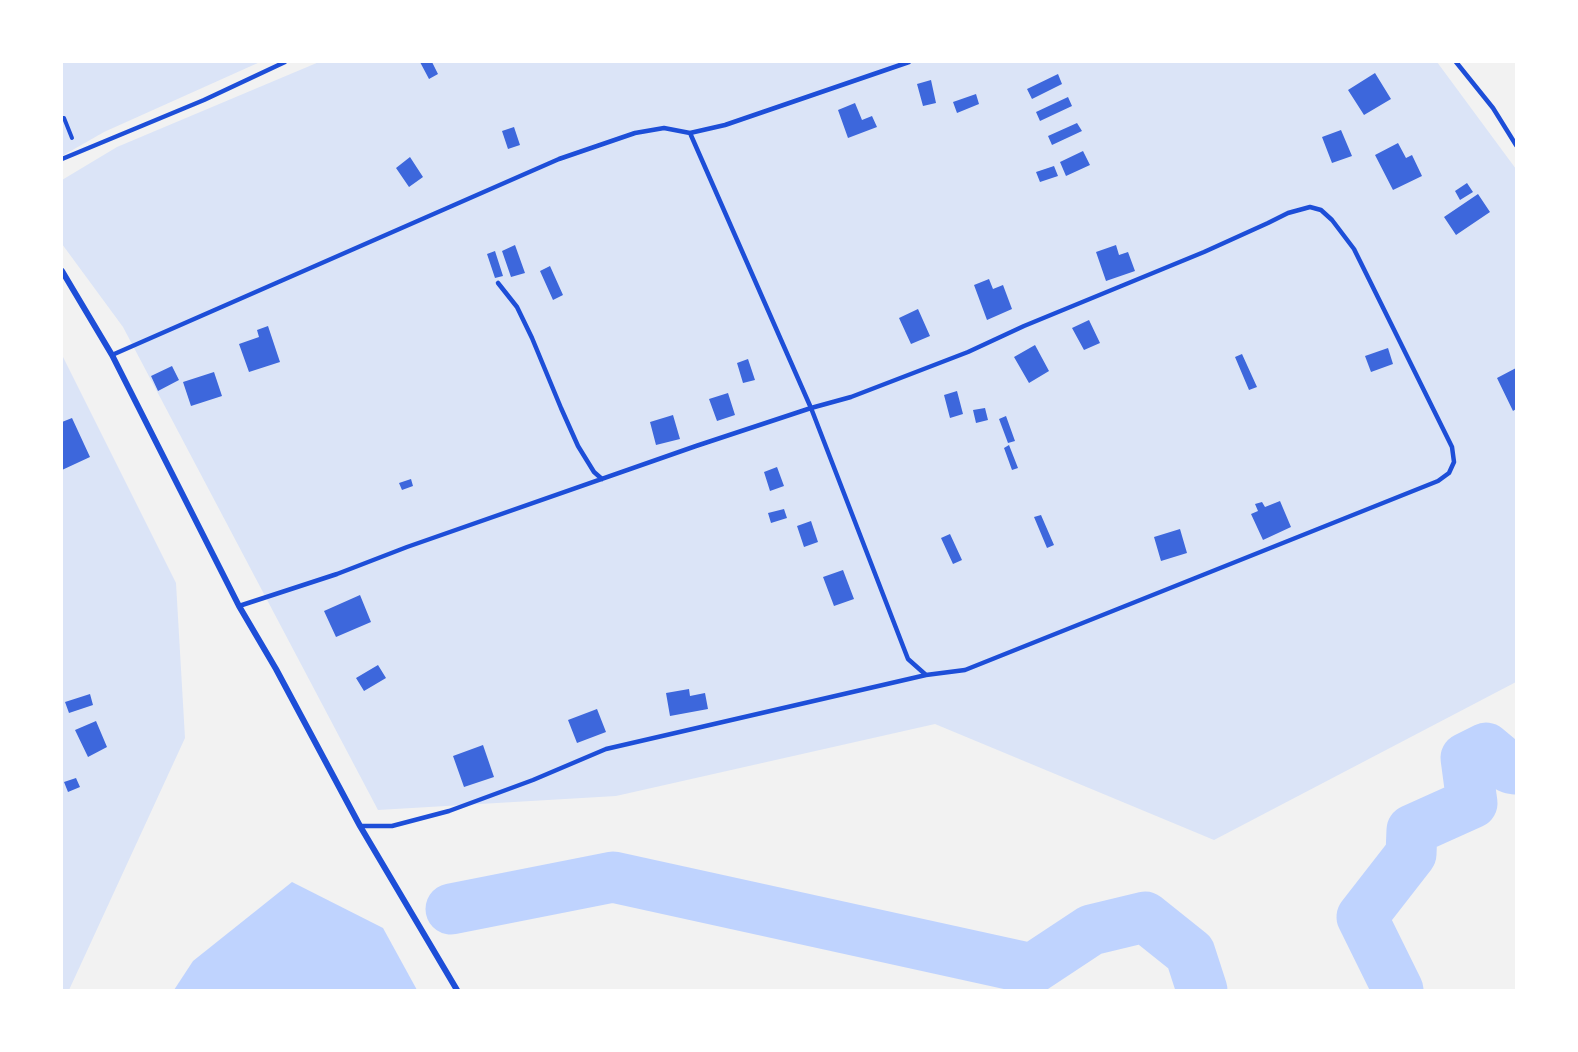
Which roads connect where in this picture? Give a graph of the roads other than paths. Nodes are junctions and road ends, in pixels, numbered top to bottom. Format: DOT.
graph roads {
  1 [pos="285,62"];
  2 [pos="909,62"];
  3 [pos="1456,62"];
  4 [pos="690,133"];
  5 [pos="1516,145"];
  6 [pos="62,159"];
  7 [pos="62,271"];
  8 [pos="498,283"];
  9 [pos="112,355"];
  10 [pos="811,408"];
  11 [pos="602,479"];
  12 [pos="239,606"];
  13 [pos="926,675"];
  14 [pos="360,826"];
  15 [pos="457,990"];
  1 -- 6 [label="lane"];
  2 -- 4 [label="lane"];
  3 -- 5 [label="lane"];
  4 -- 9 [label="lane"];
  4 -- 10 [label="lane"];
  7 -- 9 [label="street"];
  8 -- 11 [label="lane"];
  9 -- 12 [label="street"];
  10 -- 11 [label="lane"];
  10 -- 13 [label="lane"];
  10 -- 13 [label="lane"];
  11 -- 12 [label="lane"];
  12 -- 14 [label="street"];
  13 -- 14 [label="lane"];
  14 -- 15 [label="street"];
}
